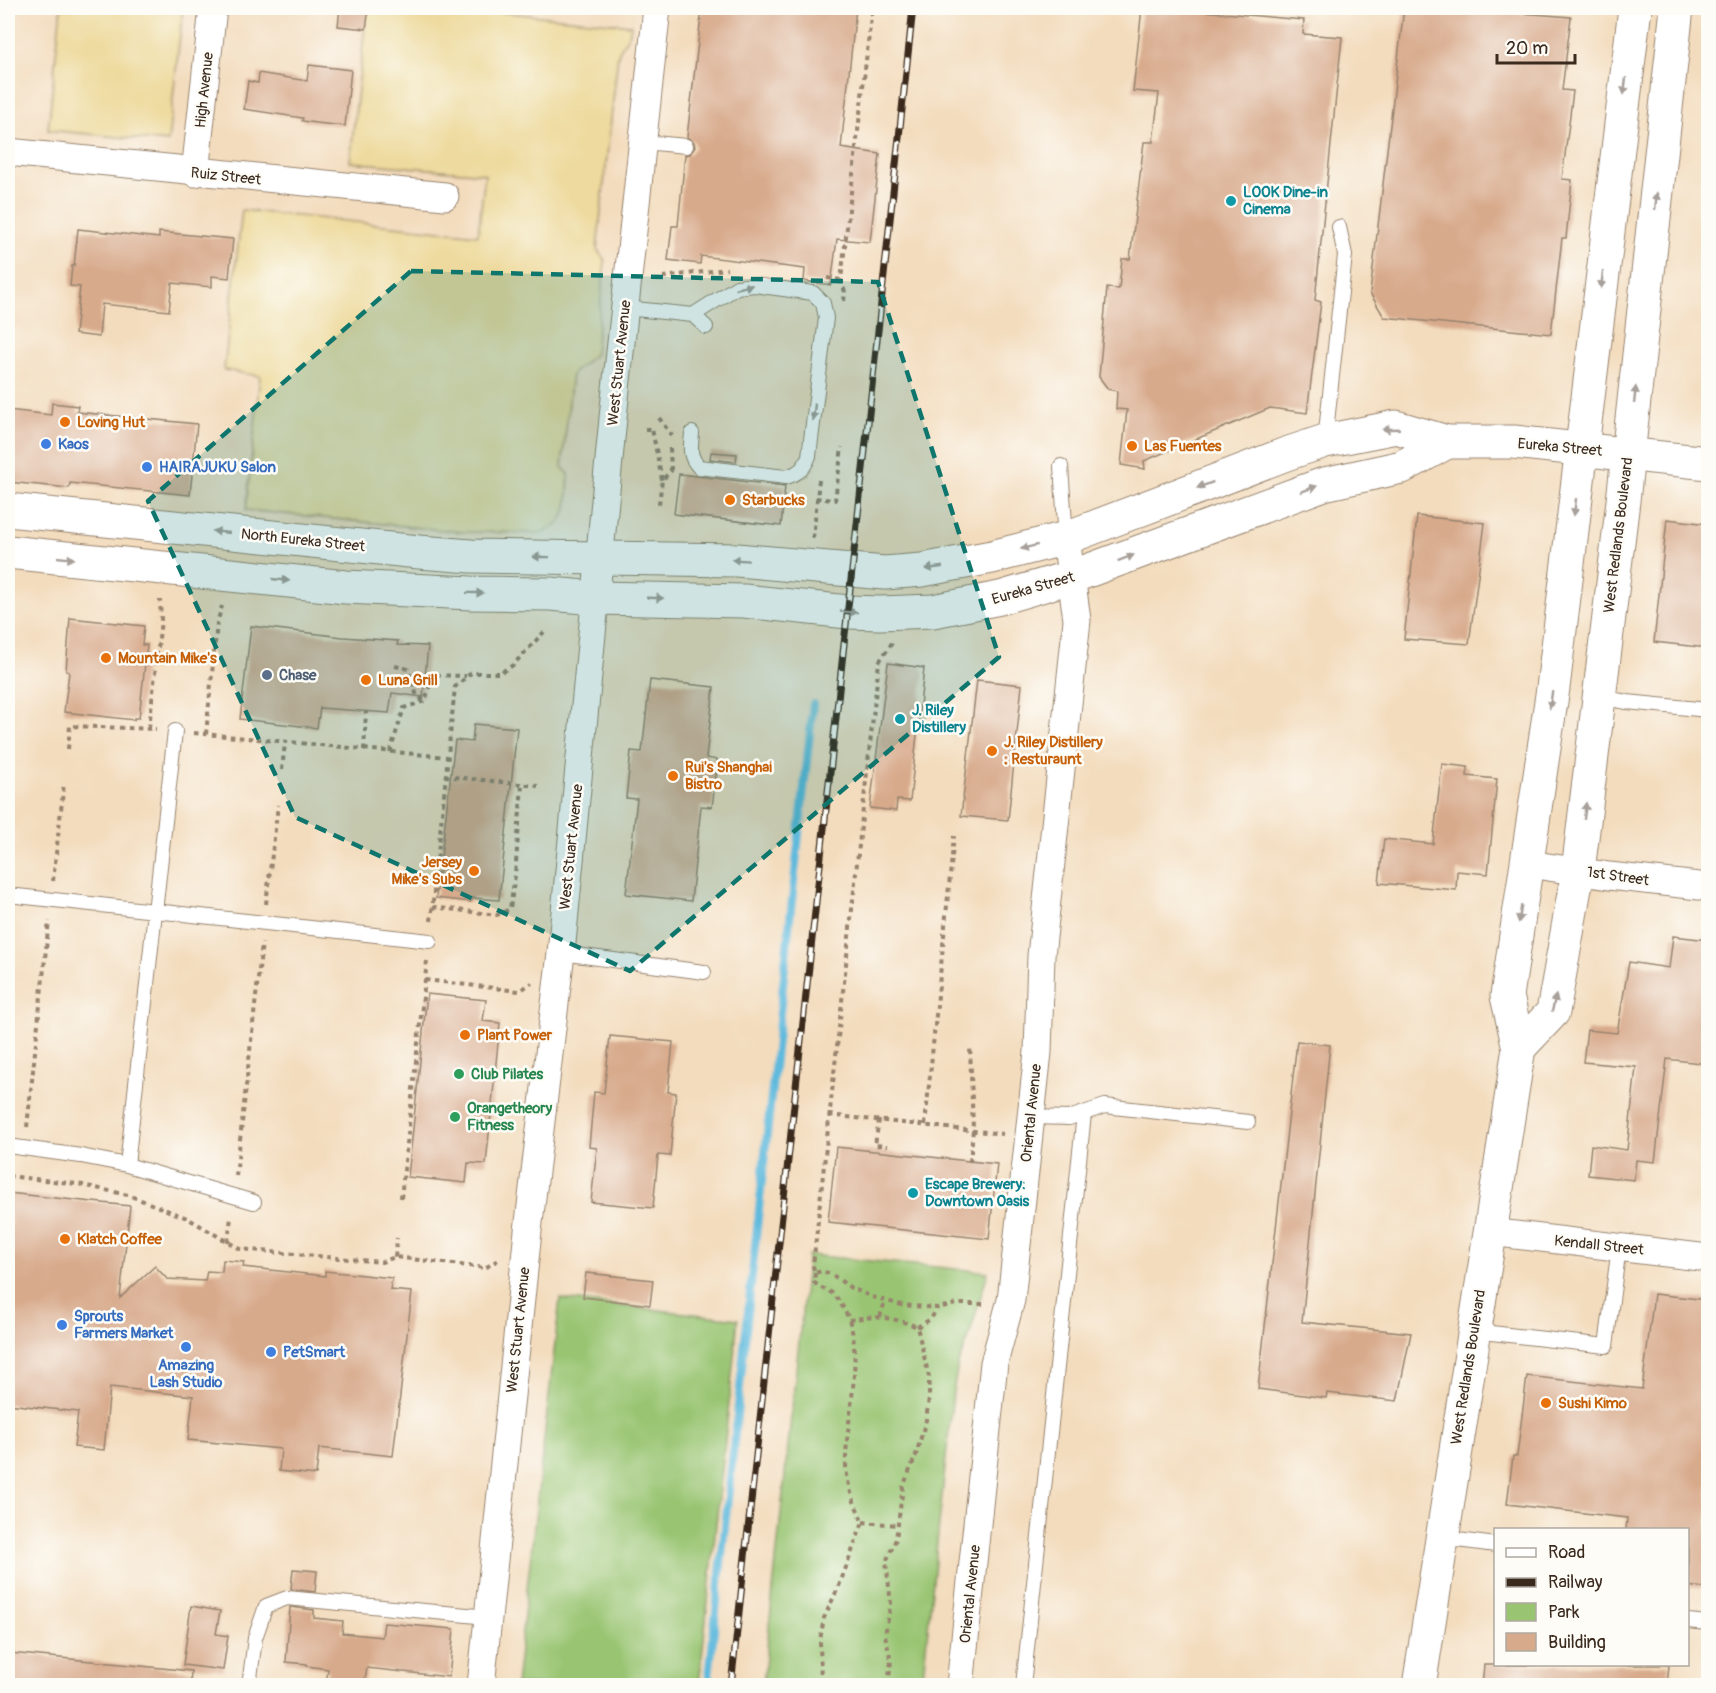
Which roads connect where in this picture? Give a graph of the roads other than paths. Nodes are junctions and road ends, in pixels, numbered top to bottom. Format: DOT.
graph roads {
  1 [pos="213,8"];
  2 [pos="657,8"];
  3 [pos="1635,8"];
  4 [pos="1677,8"];
  5 [pos="644,142"];
  6 [pos="686,146"];
  7 [pos="8,152"];
  8 [pos="195,172"];
  9 [pos="445,196"];
  10 [pos="1339,227"];
  11 [pos="625,308"];
  12 [pos="693,315"];
  13 [pos="706,327"];
  14 [pos="692,433"];
  15 [pos="1325,441"];
  16 [pos="1447,442"];
  17 [pos="1582,449"];
  18 [pos="1628,453"];
  19 [pos="1708,462"];
  20 [pos="1061,466"];
  21 [pos="8,510"];
  22 [pos="1066,538"];
  23 [pos="8,552"];
  24 [pos="600,557"];
  25 [pos="1071,577"];
  26 [pos="597,598"];
  27 [pos="1599,696"];
  28 [pos="1708,710"];
  29 [pos="175,731"];
  30 [pos="1528,864"];
  31 [pos="1578,871"];
  32 [pos="1708,887"];
  33 [pos="8,895"];
  34 [pos="156,910"];
  35 [pos="430,941"];
  36 [pos="561,953"];
  37 [pos="704,972"];
  38 [pos="1519,1048"];
  39 [pos="1084,1114"];
  40 [pos="1031,1117"];
  41 [pos="1248,1122"];
  42 [pos="8,1146"];
  43 [pos="128,1165"];
  44 [pos="254,1202"];
  45 [pos="1490,1232"];
  46 [pos="1619,1247"];
  47 [pos="1708,1257"];
  48 [pos="1474,1331"];
  49 [pos="1442,1538"];
  50 [pos="1494,1545"];
  51 [pos="488,1617"];
  52 [pos="1689,1621"];
  53 [pos="1708,1623"];
  54 [pos="249,1686"];
  55 [pos="481,1686"];
  56 [pos="960,1686"];
  57 [pos="1023,1686"];
  58 [pos="1419,1686"];
  1 -- 8 [label="street, High Avenue"];
  2 -- 5 [label="street, West Stuart Avenue"];
  3 -- 17 [label="street, West Redlands Boulevard, one-way"];
  18 -- 4 [label="street, West Redlands Boulevard, one-way"];
  5 -- 6 [label="lane"];
  5 -- 11 [label="street, West Stuart Avenue"];
  7 -- 8 [label="street, Ruiz Street"];
  8 -- 9 [label="street, Ruiz Street"];
  10 -- 15 [label="lane"];
  11 -- 12 [label="lane"];
  11 -- 24 [label="street, West Stuart Avenue"];
  12 -- 13 [label="lane"];
  12 -- 14 [label="lane, one-way"];
  16 -- 15 [label="street, Eureka Street, one-way"];
  15 -- 22 [label="street, Eureka Street, one-way"];
  16 -- 17 [label="street, Eureka Street"];
  25 -- 16 [label="street, Eureka Street, one-way"];
  17 -- 18 [label="street, Eureka Street"];
  17 -- 30 [label="street, West Redlands Boulevard, one-way"];
  18 -- 19 [label="street, Eureka Street"];
  18 -- 27 [label="street, West Redlands Boulevard"];
  20 -- 22 [label="lane"];
  24 -- 21 [label="street, North Eureka Street, one-way"];
  22 -- 24 [label="street, Eureka Street, one-way"];
  22 -- 25 [label="street, Oriental Avenue"];
  23 -- 26 [label="street, one-way"];
  24 -- 26 [label="street, West Stuart Avenue"];
  26 -- 25 [label="street, Eureka Street, one-way"];
  25 -- 40 [label="street, Oriental Avenue"];
  26 -- 36 [label="street, West Stuart Avenue"];
  27 -- 28 [label="lane"];
  31 -- 27 [label="street, West Redlands Boulevard, one-way"];
  29 -- 34 [label="lane"];
  30 -- 31 [label="street, 1st Street"];
  30 -- 38 [label="street, West Redlands Boulevard, one-way"];
  31 -- 32 [label="street, 1st Street"];
  38 -- 31 [label="street, West Redlands Boulevard, one-way"];
  33 -- 34 [label="lane"];
  34 -- 35 [label="lane"];
  34 -- 43 [label="lane"];
  36 -- 37 [label="lane"];
  36 -- 51 [label="street, West Stuart Avenue"];
  38 -- 45 [label="street, West Redlands Boulevard"];
  39 -- 40 [label="lane"];
  39 -- 41 [label="lane"];
  39 -- 57 [label="lane"];
  40 -- 56 [label="street, Oriental Avenue"];
  42 -- 43 [label="lane"];
  43 -- 44 [label="lane"];
  45 -- 46 [label="street, Kendall Street"];
  45 -- 48 [label="street, West Redlands Boulevard"];
  46 -- 47 [label="street, Kendall Street"];
  46 -- 48 [label="lane"];
  48 -- 49 [label="street, West Redlands Boulevard"];
  49 -- 50 [label="lane"];
  49 -- 58 [label="street, West Redlands Boulevard"];
  51 -- 54 [label="lane"];
  51 -- 55 [label="street, West Stuart Avenue"];
  52 -- 53 [label="lane"];
}
